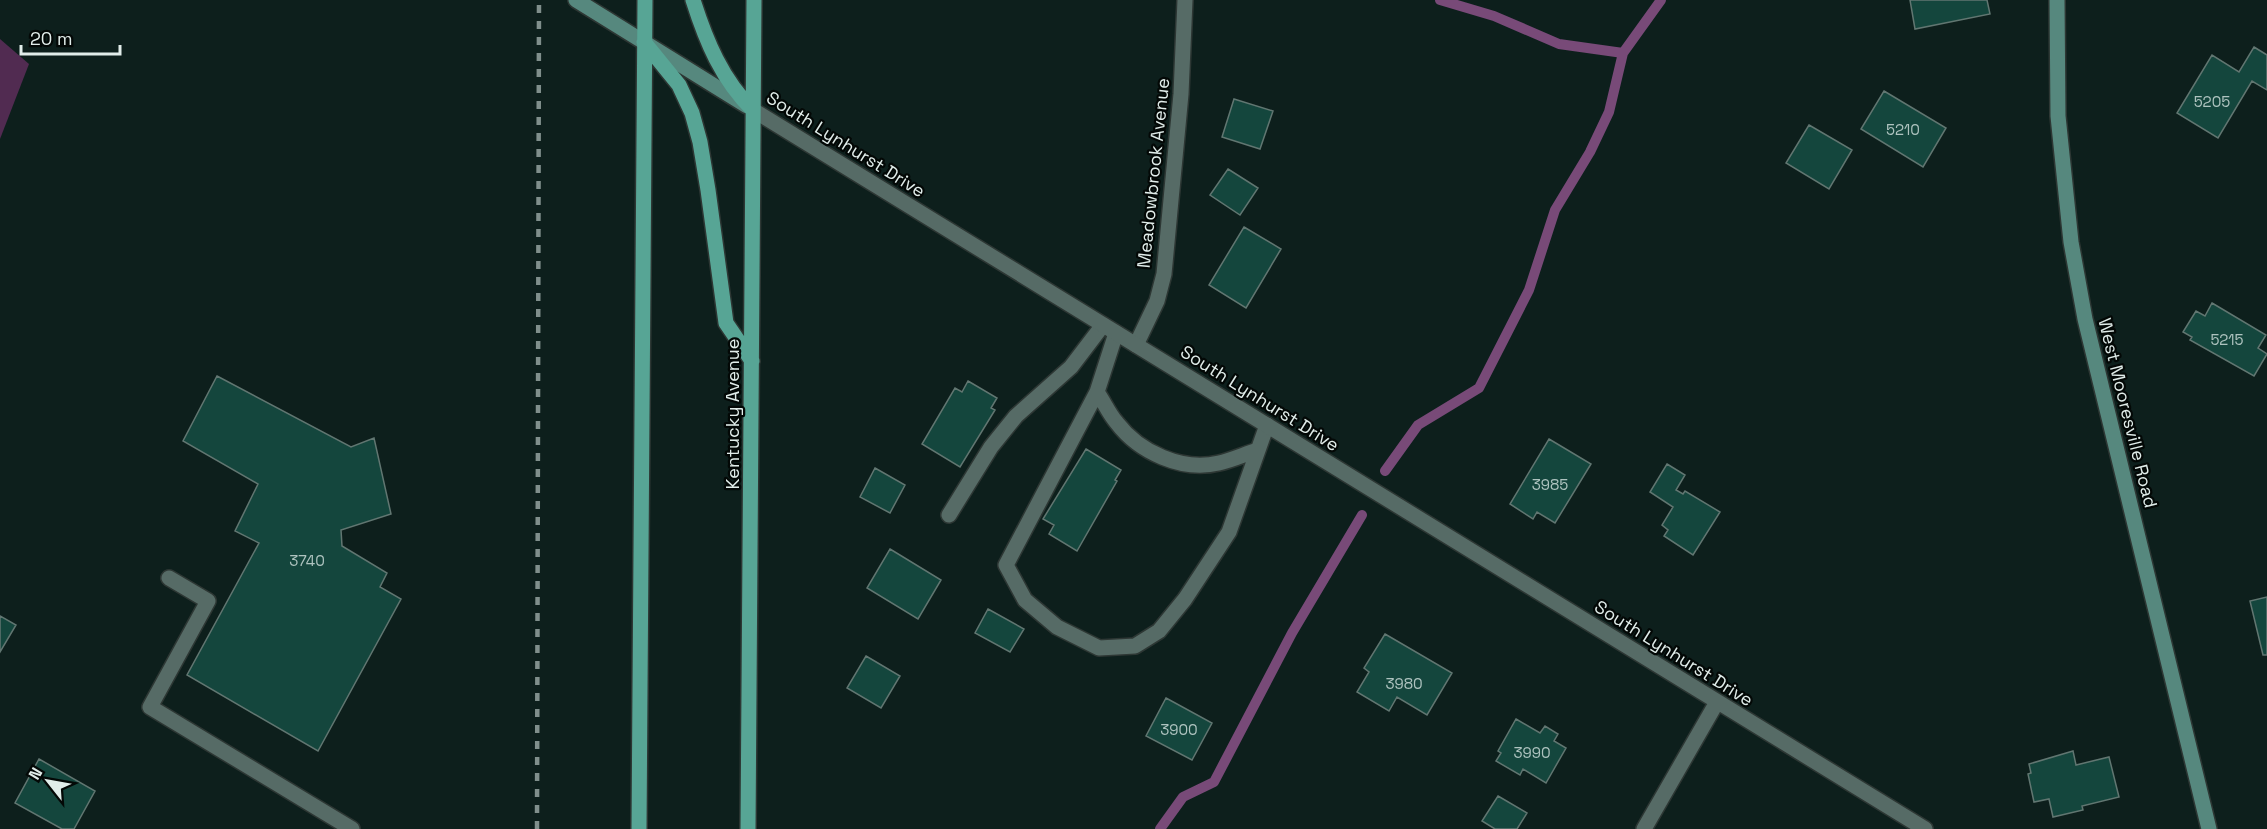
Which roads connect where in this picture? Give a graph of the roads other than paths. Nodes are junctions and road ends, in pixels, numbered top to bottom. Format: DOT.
graph roads {
  1 [pos="576,0"];
  2 [pos="645,0"];
  3 [pos="693,0"];
  4 [pos="754,0"];
  5 [pos="1185,0"];
  6 [pos="2057,0"];
  7 [pos="644,42"];
  8 [pos="753,110"];
  9 [pos="1110,329"];
  10 [pos="1136,345"];
  11 [pos="752,361"];
  12 [pos="1097,392"];
  13 [pos="1267,425"];
  14 [pos="1258,450"];
  15 [pos="949,515"];
  16 [pos="169,578"];
  17 [pos="1717,702"];
  18 [pos="352,829"];
  19 [pos="639,829"];
  20 [pos="748,829"];
  21 [pos="1644,829"];
  22 [pos="1924,829"];
  23 [pos="2209,829"];
  1 -- 7 [label="street, South Lynhurst Drive"];
  2 -- 7 [label="main road"];
  3 -- 8 [label="main road"];
  4 -- 8 [label="main road, Kentucky Avenue"];
  5 -- 10 [label="street, Meadowbrook Avenue"];
  6 -- 23 [label="street, West Mooresville Road"];
  7 -- 8 [label="street, South Lynhurst Drive"];
  7 -- 11 [label="main road"];
  7 -- 19 [label="main road"];
  8 -- 9 [label="street, South Lynhurst Drive"];
  8 -- 11 [label="main road, Kentucky Avenue"];
  9 -- 10 [label="street, South Lynhurst Drive"];
  9 -- 12 [label="street"];
  9 -- 15 [label="street"];
  10 -- 13 [label="street, South Lynhurst Drive"];
  11 -- 20 [label="main road, Kentucky Avenue"];
  12 -- 14 [label="street"];
  12 -- 14 [label="street"];
  13 -- 14 [label="street"];
  13 -- 17 [label="street, South Lynhurst Drive"];
  16 -- 18 [label="street"];
  17 -- 21 [label="street"];
  17 -- 22 [label="street, South Lynhurst Drive"];
}
